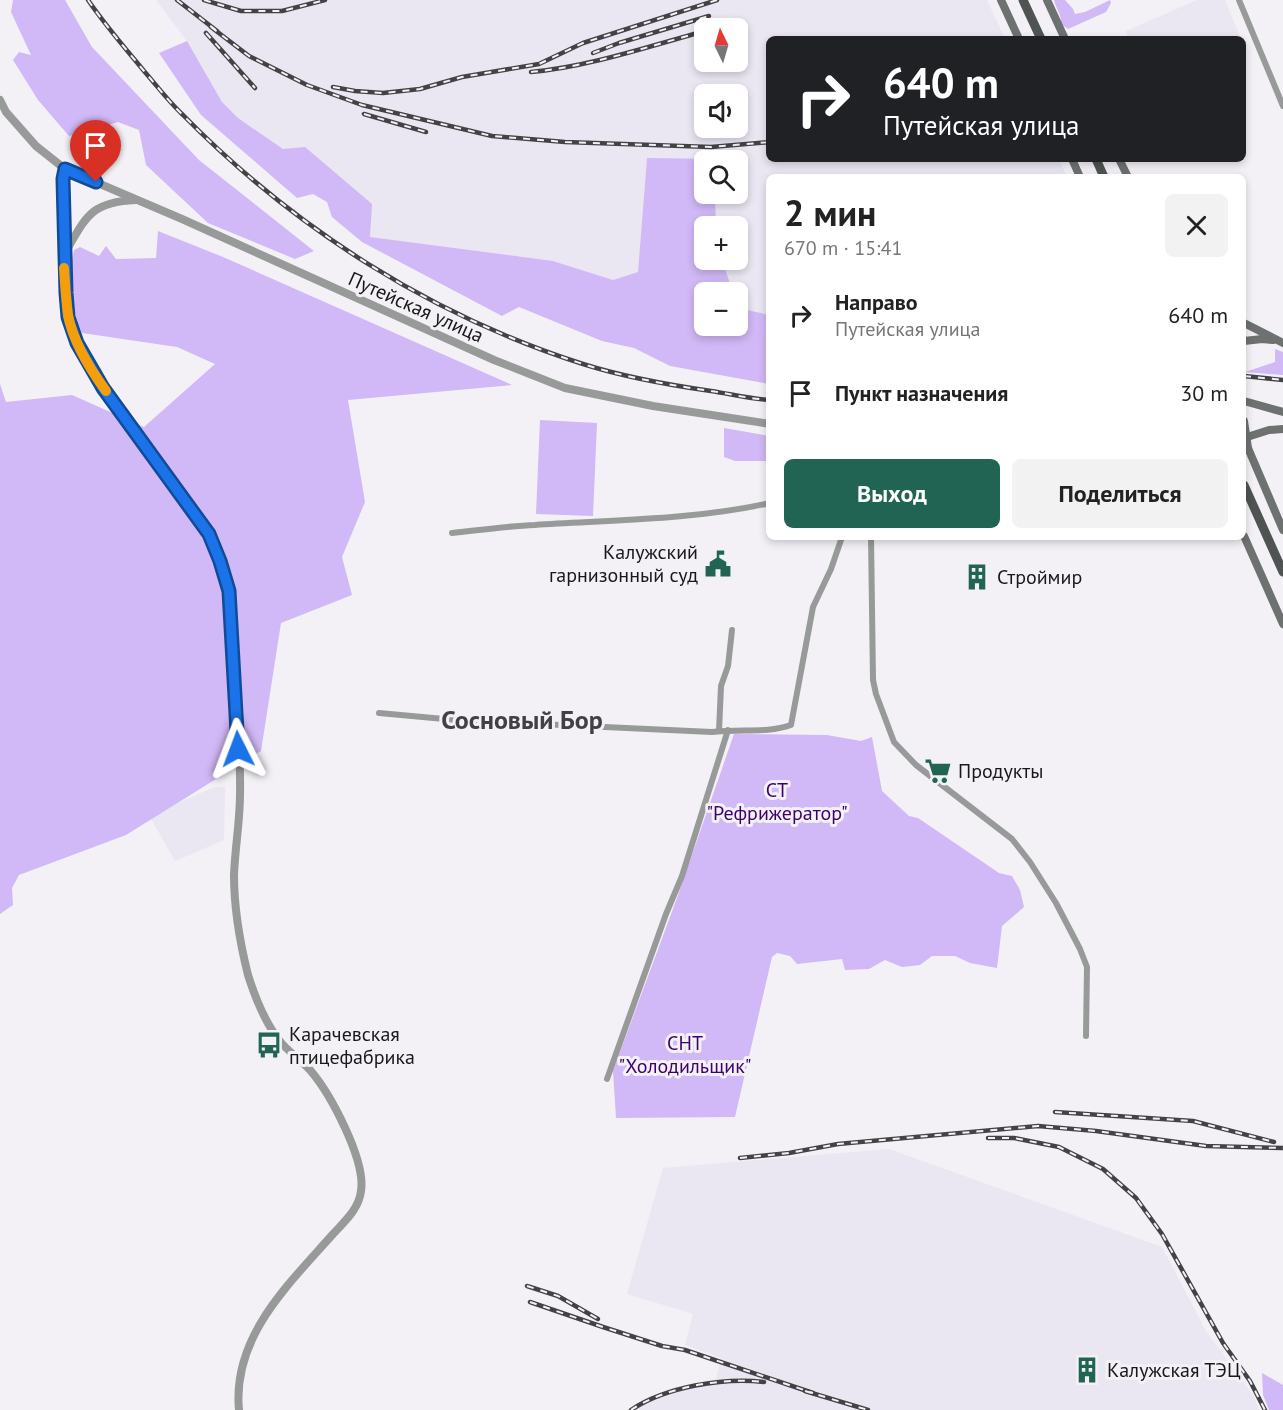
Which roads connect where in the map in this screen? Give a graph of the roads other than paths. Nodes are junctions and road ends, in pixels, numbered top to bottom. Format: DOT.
graph roads {
  1 [pos="1001,0"];
  2 [pos="1023,0"];
  3 [pos="1047,0"];
  4 [pos="1239,0"];
  5 [pos="1017,36"];
  6 [pos="1040,36"];
  7 [pos="1064,36"];
  8 [pos="0,100"];
  9 [pos="1283,106"];
  10 [pos="65,169"];
  11 [pos="140,200"];
  12 [pos="64,255"];
  13 [pos="1246,324"];
  14 [pos="1246,341"];
  15 [pos="1281,342"];
  16 [pos="1246,402"];
  17 [pos="1283,412"];
  18 [pos="766,423"];
  19 [pos="1283,429"];
  20 [pos="1246,436"];
  21 [pos="1246,442"];
  22 [pos="1246,489"];
  23 [pos="766,504"];
  24 [pos="1283,530"];
  25 [pos="452,533"];
  26 [pos="841,540"];
  27 [pos="871,540"];
  28 [pos="1246,540"];
  29 [pos="1283,572"];
  30 [pos="1283,624"];
  31 [pos="732,630"];
  32 [pos="379,713"];
  33 [pos="728,730"];
  34 [pos="719,731"];
  35 [pos="1086,1036"];
  36 [pos="607,1079"];
  37 [pos="239,1410"];
  1 -- 5 [label="main road"];
  2 -- 6 [label="main road"];
  3 -- 7 [label="main road"];
  4 -- 9 [label="street"];
  8 -- 10 [label="street, Путейская улица"];
  10 -- 11 [label="street, Путейская улица"];
  10 -- 12 [label="street"];
  11 -- 12 [label="street"];
  11 -- 18 [label="street, Путейская улица"];
  12 -- 37 [label="street"];
  13 -- 15 [label="main road"];
  14 -- 15 [label="main road"];
  16 -- 17 [label="main road"];
  19 -- 20 [label="main road"];
  21 -- 24 [label="main road"];
  22 -- 29 [label="main road"];
  23 -- 25 [label="street"];
  26 -- 33 [label="street"];
  27 -- 35 [label="street"];
  28 -- 30 [label="main road"];
  31 -- 34 [label="street"];
  32 -- 34 [label="street"];
  33 -- 34 [label="street"];
  33 -- 36 [label="street"];
}
